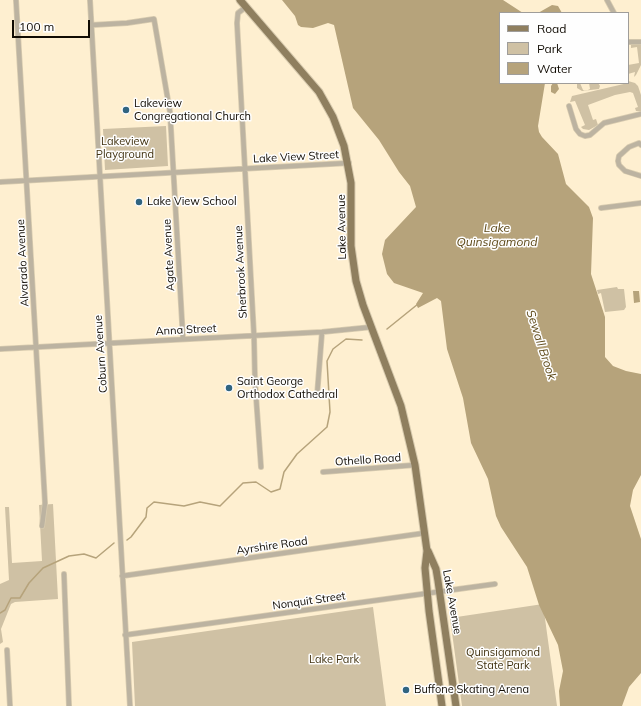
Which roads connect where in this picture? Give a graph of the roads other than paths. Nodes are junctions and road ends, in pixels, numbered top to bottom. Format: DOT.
graph roads {
  1 [pos="16,0"];
  2 [pos="90,0"];
  3 [pos="240,0"];
  4 [pos="607,0"];
  5 [pos="246,6"];
  6 [pos="613,12"];
  7 [pos="92,25"];
  8 [pos="629,42"];
  9 [pos="641,42"];
  10 [pos="569,106"];
  11 [pos="641,114"];
  12 [pos="641,145"];
  13 [pos="349,163"];
  14 [pos="245,169"];
  15 [pos="174,173"];
  16 [pos="641,176"];
  17 [pos="100,177"];
  18 [pos="27,180"];
  19 [pos="0,182"];
  20 [pos="641,203"];
  21 [pos="601,208"];
  22 [pos="372,327"];
  23 [pos="322,332"];
  24 [pos="254,336"];
  25 [pos="183,339"];
  26 [pos="109,343"];
  27 [pos="37,348"];
  28 [pos="0,349"];
  29 [pos="317,396"];
  30 [pos="415,466"];
  31 [pos="261,468"];
  32 [pos="323,472"];
  33 [pos="42,526"];
  34 [pos="425,533"];
  35 [pos="428,551"];
  36 [pos="64,574"];
  37 [pos="122,576"];
  38 [pos="495,584"];
  39 [pos="440,592"];
  40 [pos="428,593"];
  41 [pos="125,635"];
  42 [pos="6,650"];
  43 [pos="10,706"];
  44 [pos="69,706"];
  45 [pos="130,706"];
  46 [pos="442,706"];
  47 [pos="456,706"];
  1 -- 18 [label="street, Alvarado Avenue"];
  2 -- 7 [label="street, Coburn Avenue"];
  3 -- 5 [label="main road, Lake Avenue"];
  4 -- 6 [label="street"];
  5 -- 13 [label="main road, Lake Avenue"];
  5 -- 14 [label="street, Sherbrook Avenue"];
  7 -- 15 [label="street, Agate Avenue"];
  7 -- 17 [label="street, Coburn Avenue"];
  8 -- 9 [label="street"];
  10 -- 11 [label="street"];
  12 -- 16 [label="street"];
  13 -- 14 [label="street, Lake View Street"];
  13 -- 22 [label="main road, Lake Avenue"];
  14 -- 15 [label="street, Lake View Street"];
  14 -- 24 [label="street, Sherbrook Avenue"];
  15 -- 17 [label="street"];
  15 -- 25 [label="street, Agate Avenue"];
  17 -- 18 [label="street"];
  17 -- 26 [label="street, Coburn Avenue"];
  18 -- 19 [label="street"];
  18 -- 27 [label="street, Alvarado Avenue"];
  20 -- 21 [label="street"];
  22 -- 23 [label="street, Anna Street"];
  22 -- 30 [label="main road, Lake Avenue"];
  23 -- 24 [label="street, Anna Street"];
  23 -- 29 [label="street"];
  24 -- 25 [label="street, Anna Street"];
  24 -- 31 [label="street, Sherbrook Avenue"];
  25 -- 26 [label="street, Anna Street"];
  26 -- 27 [label="street, Anna Street"];
  26 -- 37 [label="street, Coburn Avenue"];
  27 -- 28 [label="street, Anna Street"];
  27 -- 33 [label="street, Alvarado Avenue"];
  30 -- 32 [label="street, Othello Road"];
  30 -- 34 [label="main road, Lake Avenue"];
  34 -- 35 [label="main road, Lake Avenue"];
  34 -- 37 [label="street, Ayrshire Road"];
  35 -- 39 [label="main road, Lake Avenue"];
  35 -- 40 [label="main road, Lake Avenue"];
  36 -- 44 [label="street"];
  37 -- 41 [label="street, Coburn Avenue"];
  38 -- 39 [label="street, Nonquit Street"];
  39 -- 40 [label="street, Nonquit Street"];
  39 -- 47 [label="main road, Lake Avenue"];
  40 -- 41 [label="street, Nonquit Street"];
  40 -- 46 [label="main road, Lake Avenue"];
  41 -- 45 [label="street, Coburn Avenue"];
  42 -- 43 [label="street"];
}
